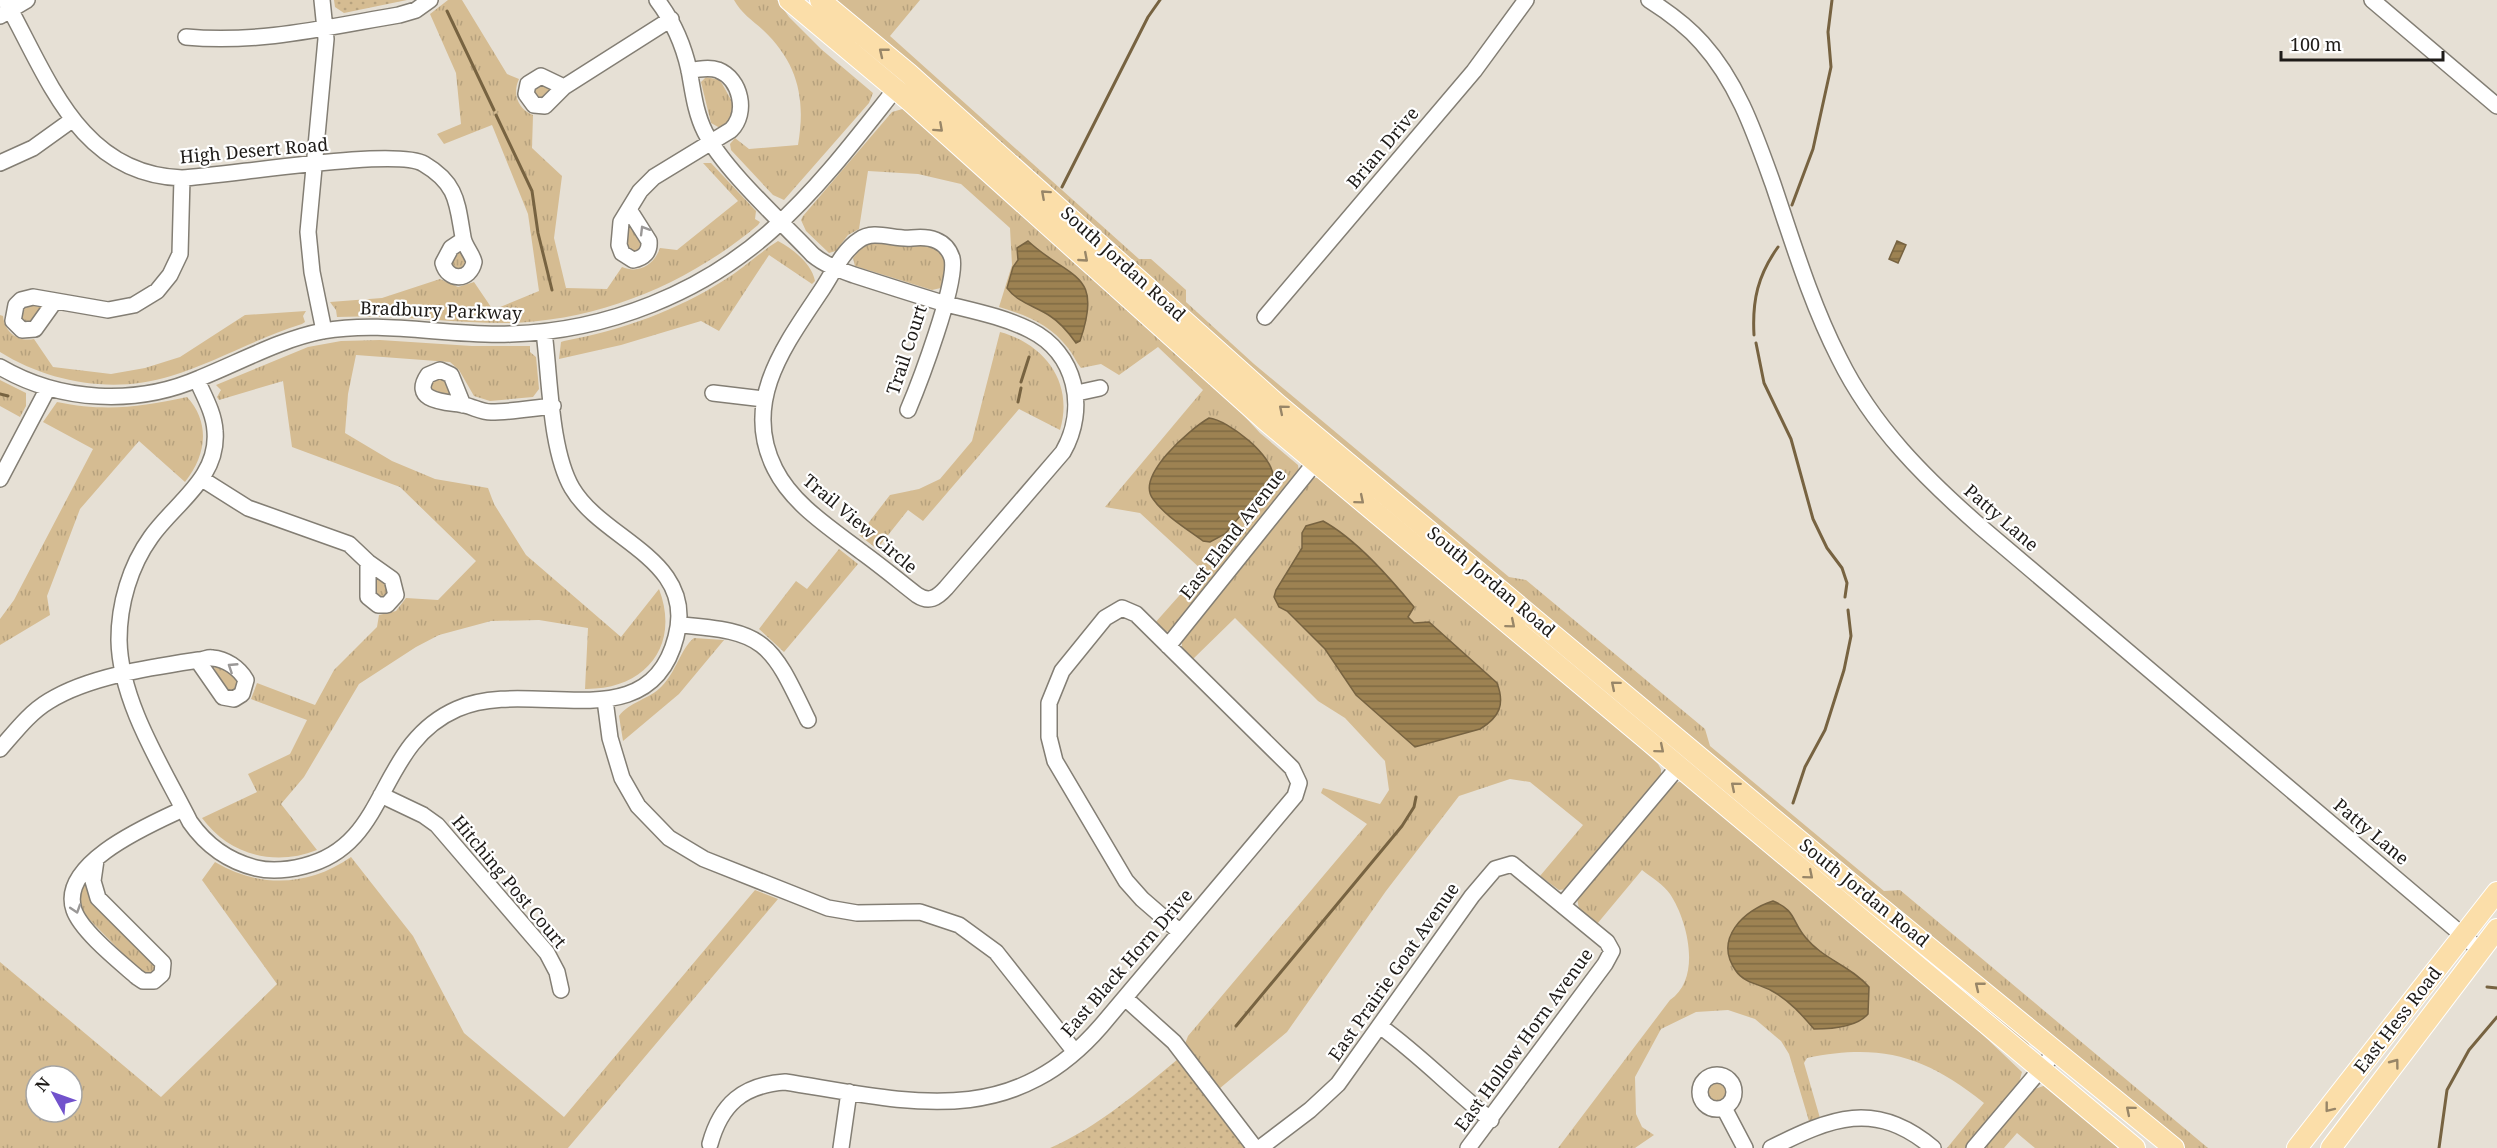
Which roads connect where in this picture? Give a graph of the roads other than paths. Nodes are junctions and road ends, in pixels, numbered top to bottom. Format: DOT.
graph roads {
  1 [pos="27,0"];
  2 [pos="322,0"];
  3 [pos="430,0"];
  4 [pos="657,0"];
  5 [pos="789,0"];
  6 [pos="820,0"];
  7 [pos="1526,0"];
  8 [pos="1649,0"];
  9 [pos="2372,0"];
  10 [pos="5,9"];
  11 [pos="671,19"];
  12 [pos="327,27"];
  13 [pos="186,37"];
  14 [pos="689,71"];
  15 [pos="908,73"];
  16 [pos="564,87"];
  17 [pos="895,89"];
  18 [pos="2497,106"];
  19 [pos="72,120"];
  20 [pos="711,142"];
  21 [pos="0,163"];
  22 [pos="314,165"];
  23 [pos="182,178"];
  24 [pos="630,211"];
  25 [pos="781,221"];
  26 [pos="463,240"];
  27 [pos="836,268"];
  28 [pos="54,301"];
  29 [pos="944,303"];
  30 [pos="1265,317"];
  31 [pos="324,331"];
  32 [pos="544,332"];
  33 [pos="0,367"];
  34 [pos="197,380"];
  35 [pos="48,388"];
  36 [pos="1100,388"];
  37 [pos="713,393"];
  38 [pos="1077,393"];
  39 [pos="764,399"];
  40 [pos="463,405"];
  41 [pos="553,406"];
  42 [pos="908,410"];
  43 [pos="1328,447"];
  44 [pos="1315,462"];
  45 [pos="0,479"];
  46 [pos="202,479"];
  47 [pos="368,562"];
  48 [pos="679,625"];
  49 [pos="1168,646"];
  50 [pos="198,661"];
  51 [pos="123,675"];
  52 [pos="605,700"];
  53 [pos="808,720"];
  54 [pos="0,749"];
  55 [pos="1693,750"];
  56 [pos="1679,766"];
  57 [pos="381,795"];
  58 [pos="183,809"];
  59 [pos="96,860"];
  60 [pos="2497,892"];
  61 [pos="1563,904"];
  62 [pos="2497,929"];
  63 [pos="1180,932"];
  64 [pos="2463,936"];
  65 [pos="2480,950"];
  66 [pos="561,990"];
  67 [pos="1125,998"];
  68 [pos="1381,1027"];
  69 [pos="2057,1050"];
  70 [pos="1075,1052"];
  71 [pos="2041,1069"];
  72 [pos="849,1092"];
  73 [pos="1724,1108"];
  74 [pos="1491,1120"];
  75 [pos="710,1144"];
  76 [pos="841,1148"];
  77 [pos="1255,1148"];
  78 [pos="1260,1148"];
  79 [pos="1468,1148"];
  80 [pos="1745,1148"];
  81 [pos="1771,1148"];
  82 [pos="1933,1148"];
  83 [pos="1974,1148"];
  84 [pos="2135,1148"];
  85 [pos="2174,1148"];
  86 [pos="2297,1148"];
  87 [pos="2331,1148"];
  1 -- 10 [label="street"];
  2 -- 12 [label="street"];
  3 -- 12 [label="street"];
  4 -- 11 [label="street, Trail View Circle"];
  5 -- 17 [label="main road, South Jordan Road"];
  15 -- 6 [label="main road, South Jordan Road, one-way"];
  7 -- 30 [label="street, Brian Drive"];
  8 -- 64 [label="street, Patty Lane"];
  9 -- 18 [label="street"];
  10 -- 19 [label="street, High Desert Road"];
  11 -- 14 [label="street, Trail View Circle"];
  11 -- 16 [label="street"];
  12 -- 13 [label="street"];
  12 -- 22 [label="street"];
  14 -- 20 [label="street, Trail View Circle"];
  14 -- 20 [label="street"];
  15 -- 17 [label="street, Bradbury Parkway"];
  43 -- 15 [label="main road, South Jordan Road, one-way"];
  17 -- 25 [label="street, Bradbury Parkway"];
  17 -- 44 [label="main road, South Jordan Road, one-way"];
  19 -- 21 [label="street"];
  19 -- 23 [label="street, High Desert Road"];
  20 -- 24 [label="street"];
  20 -- 25 [label="street, Trail View Circle"];
  22 -- 23 [label="street, High Desert Road"];
  22 -- 26 [label="street, High Desert Road"];
  22 -- 31 [label="street"];
  23 -- 28 [label="street"];
  25 -- 27 [label="street, Trail View Circle"];
  25 -- 32 [label="street, Bradbury Parkway"];
  27 -- 29 [label="street, Trail View Circle"];
  27 -- 29 [label="street, Trail View Circle"];
  27 -- 39 [label="street, Trail View Circle"];
  29 -- 38 [label="street, Trail View Circle"];
  29 -- 42 [label="street, Trail Court"];
  31 -- 32 [label="street, Bradbury Parkway"];
  31 -- 34 [label="street, Bradbury Parkway"];
  32 -- 41 [label="street"];
  33 -- 35 [label="street, Bradbury Parkway"];
  34 -- 35 [label="street, Bradbury Parkway"];
  34 -- 46 [label="street"];
  35 -- 45 [label="street"];
  36 -- 38 [label="street"];
  37 -- 39 [label="street"];
  38 -- 39 [label="street, Trail View Circle"];
  40 -- 41 [label="street"];
  41 -- 48 [label="street"];
  43 -- 44 [label="street, East Eland Avenue"];
  55 -- 43 [label="main road, South Jordan Road, one-way"];
  44 -- 49 [label="street, East Eland Avenue"];
  44 -- 56 [label="main road, South Jordan Road, one-way"];
  46 -- 47 [label="street"];
  46 -- 51 [label="street"];
  48 -- 52 [label="street"];
  48 -- 53 [label="street"];
  49 -- 63 [label="street, East Black Horn Drive"];
  49 -- 63 [label="street, East Black Horn Drive"];
  50 -- 51 [label="street"];
  51 -- 54 [label="street"];
  51 -- 58 [label="street"];
  52 -- 57 [label="street"];
  52 -- 70 [label="street"];
  55 -- 56 [label="street"];
  69 -- 55 [label="main road, South Jordan Road, one-way"];
  56 -- 61 [label="street"];
  56 -- 71 [label="main road, South Jordan Road, one-way"];
  57 -- 58 [label="street"];
  57 -- 66 [label="street, Hitching Post Court"];
  58 -- 59 [label="street"];
  59 -- 59 [label="street, one-way"];
  60 -- 64 [label="main road, East Hess Road"];
  61 -- 68 [label="street, East Prairie Goat Avenue"];
  61 -- 74 [label="street, East Hollow Horn Avenue"];
  62 -- 65 [label="main road, East Hess Road"];
  63 -- 67 [label="street, East Black Horn Drive"];
  64 -- 65 [label="street, Patty Lane"];
  64 -- 86 [label="main road, East Hess Road, one-way"];
  87 -- 65 [label="main road, East Hess Road, one-way"];
  67 -- 70 [label="street, East Black Horn Drive"];
  67 -- 77 [label="street"];
  68 -- 74 [label="street"];
  68 -- 78 [label="street, East Prairie Goat Avenue"];
  69 -- 71 [label="street"];
  85 -- 69 [label="main road, South Jordan Road, one-way"];
  70 -- 72 [label="street, East Black Horn Drive"];
  71 -- 83 [label="street"];
  71 -- 84 [label="main road, South Jordan Road"];
  72 -- 75 [label="street, East Black Horn Drive"];
  72 -- 76 [label="street"];
  73 -- 80 [label="street"];
  74 -- 79 [label="street, East Hollow Horn Avenue"];
  81 -- 82 [label="street"];
}
